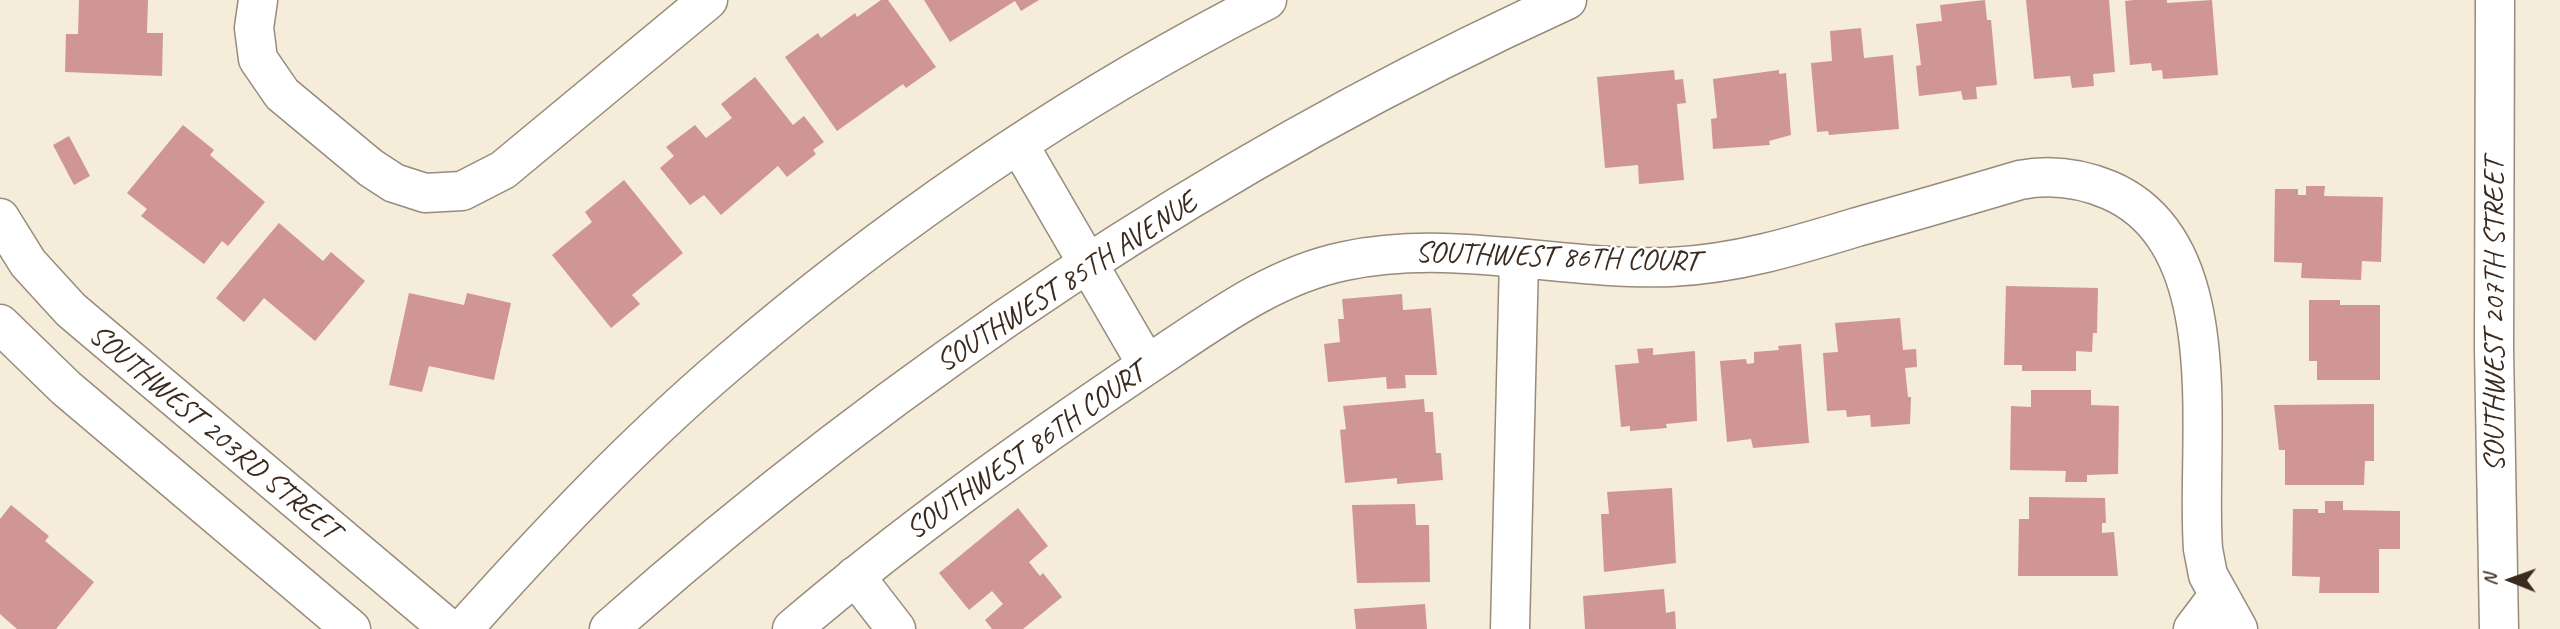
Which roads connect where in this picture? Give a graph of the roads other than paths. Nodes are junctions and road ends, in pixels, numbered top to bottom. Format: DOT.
graph roads {
  1 [pos="258,0"];
  2 [pos="708,0"];
  3 [pos="1267,0"];
  4 [pos="1567,0"];
  5 [pos="2495,0"];
  6 [pos="1019,145"];
  7 [pos="0,218"];
  8 [pos="1519,259"];
  9 [pos="1087,266"];
  10 [pos="0,324"];
  11 [pos="1147,365"];
  12 [pos="855,576"];
  13 [pos="2218,596"];
  14 [pos="796,628"];
  15 [pos="351,629"];
  16 [pos="449,629"];
  17 [pos="463,629"];
  18 [pos="609,629"];
  19 [pos="895,629"];
  20 [pos="1510,629"];
  21 [pos="2193,629"];
  22 [pos="2238,629"];
  23 [pos="2499,629"];
  1 -- 2 [label="street"];
  3 -- 6 [label="street"];
  4 -- 9 [label="street, SOUTHWEST 85TH AVENUE"];
  5 -- 23 [label="street, SOUTHWEST 207TH STREET"];
  6 -- 9 [label="street"];
  6 -- 17 [label="street"];
  7 -- 16 [label="street, SOUTHWEST 203RD STREET"];
  8 -- 11 [label="street, SOUTHWEST 86TH COURT"];
  8 -- 13 [label="street, SOUTHWEST 86TH COURT"];
  8 -- 20 [label="street"];
  9 -- 11 [label="street"];
  9 -- 18 [label="street, SOUTHWEST 85TH AVENUE"];
  10 -- 15 [label="street, SOUTHWEST 203RD STREET"];
  11 -- 12 [label="street, SOUTHWEST 86TH COURT"];
  12 -- 14 [label="street, SOUTHWEST 86TH COURT"];
  12 -- 19 [label="street"];
  13 -- 21 [label="street"];
  13 -- 22 [label="street, SOUTHWEST 86TH COURT"];
}
